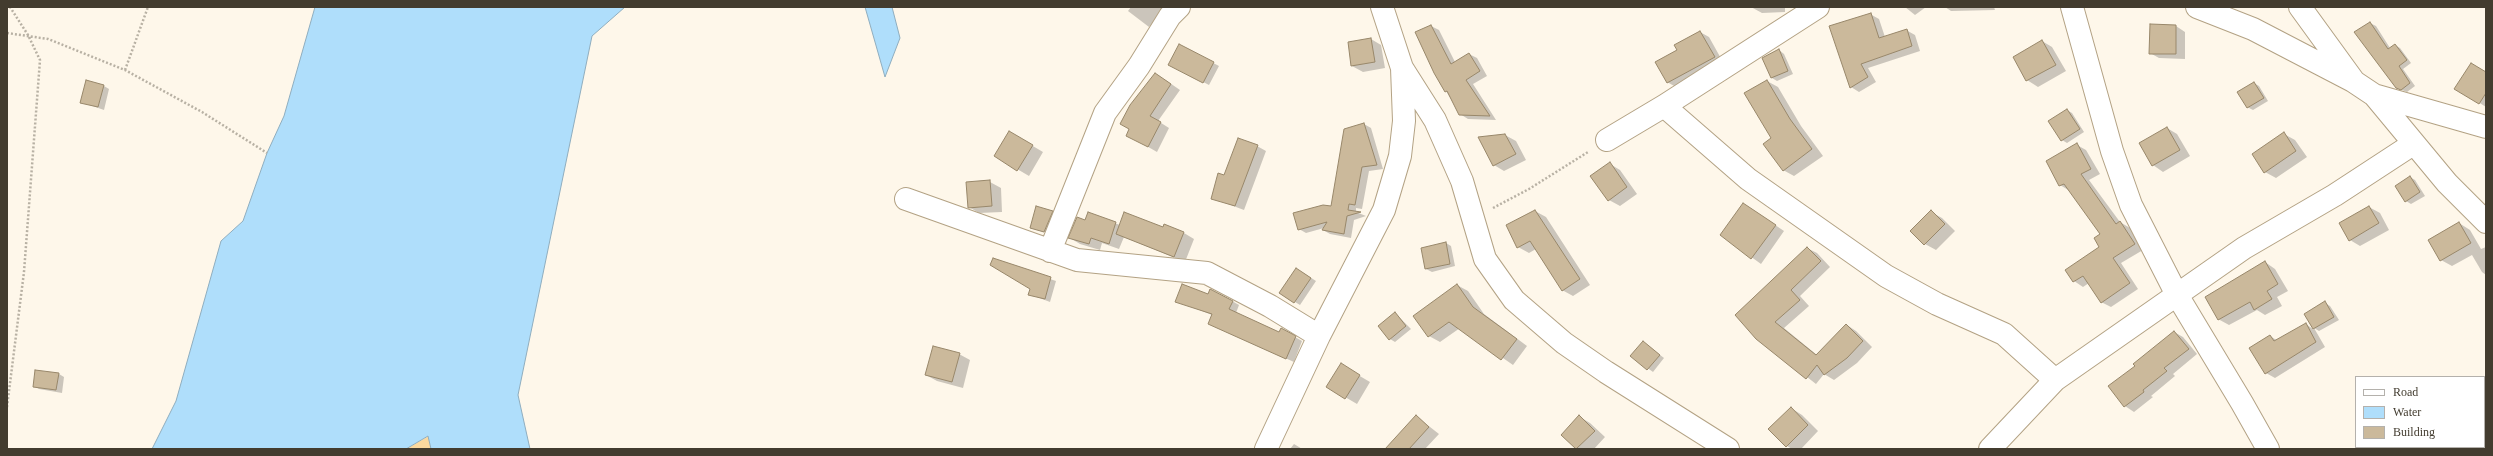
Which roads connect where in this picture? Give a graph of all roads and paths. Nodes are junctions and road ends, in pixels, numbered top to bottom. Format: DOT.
graph roads {
  1 [pos="10,7"];
  2 [pos="148,7"];
  3 [pos="1179,7"];
  4 [pos="1382,7"];
  5 [pos="1818,7"];
  6 [pos="2072,7"];
  7 [pos="2197,7"];
  8 [pos="2300,7"];
  9 [pos="7,33"];
  10 [pos="28,35"];
  11 [pos="1402,68"];
  12 [pos="125,70"];
  13 [pos="2353,81"];
  14 [pos="2374,95"];
  15 [pos="1664,106"];
  16 [pos="2486,127"];
  17 [pos="1607,140"];
  18 [pos="2413,144"];
  19 [pos="267,153"];
  20 [pos="906,199"];
  21 [pos="1473,218"];
  22 [pos="2486,222"];
  23 [pos="1050,251"];
  24 [pos="2177,295"];
  25 [pos="1319,336"];
  26 [pos="2055,380"];
  27 [pos="7,407"];
  28 [pos="1266,449"];
  29 [pos="1728,449"];
  30 [pos="1990,449"];
  31 [pos="2268,449"];
  1 -- 10 [label="path"];
  2 -- 12 [label="path"];
  3 -- 23 [label="street"];
  4 -- 11 [label="street"];
  5 -- 15 [label="street"];
  6 -- 24 [label="street"];
  7 -- 13 [label="street"];
  8 -- 13 [label="street"];
  9 -- 10 [label="path"];
  10 -- 12 [label="path"];
  10 -- 27 [label="path"];
  11 -- 21 [label="street"];
  11 -- 25 [label="street"];
  12 -- 19 [label="path"];
  13 -- 14 [label="street"];
  14 -- 16 [label="street"];
  14 -- 18 [label="street"];
  15 -- 17 [label="street"];
  15 -- 26 [label="street"];
  17 -- 21 [label="path"];
  18 -- 22 [label="street"];
  18 -- 24 [label="street"];
  20 -- 23 [label="street"];
  21 -- 29 [label="street"];
  23 -- 25 [label="street"];
  24 -- 26 [label="street"];
  24 -- 31 [label="street"];
  25 -- 28 [label="street"];
  26 -- 30 [label="street"];
}
